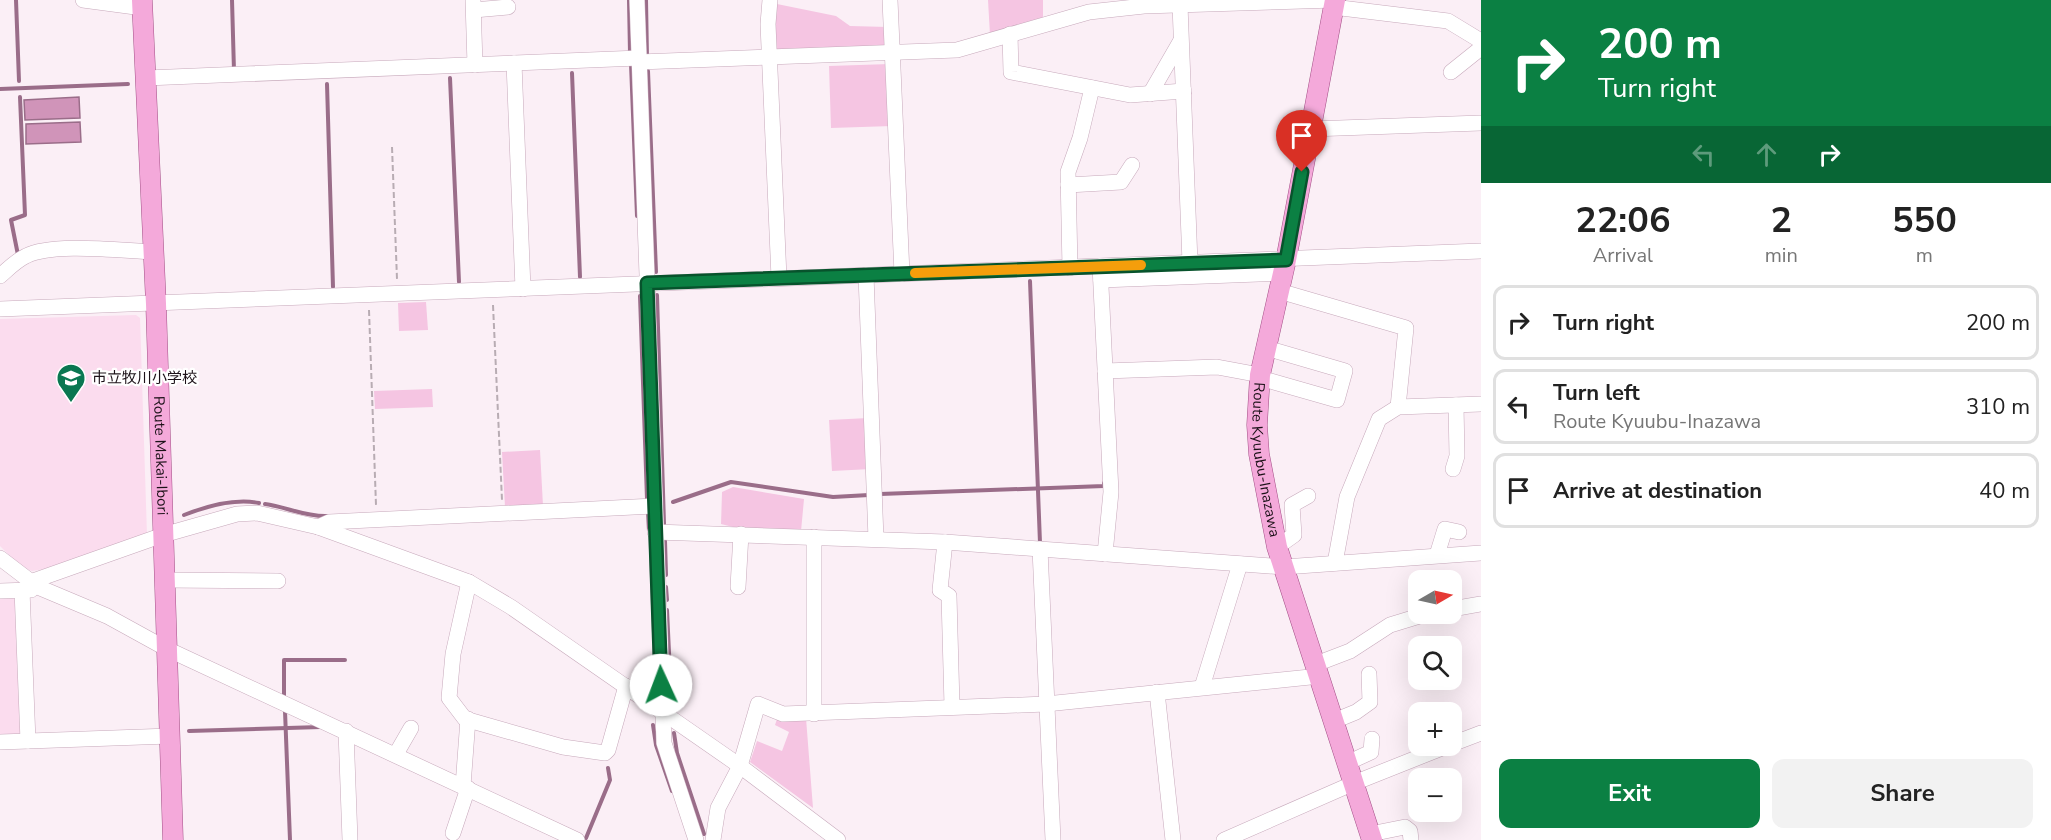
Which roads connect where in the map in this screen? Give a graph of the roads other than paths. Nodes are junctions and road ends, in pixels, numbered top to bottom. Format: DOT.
graph roads {
  1 [pos="83,0"];
  2 [pos="637,0"];
  3 [pos="770,0"];
  4 [pos="890,0"];
  5 [pos="1143,3"];
  6 [pos="142,4"];
  7 [pos="1334,4"];
  8 [pos="473,5"];
  9 [pos="1180,5"];
  10 [pos="508,7"];
  11 [pos="1010,34"];
  12 [pos="1182,39"];
  13 [pos="1481,41"];
  14 [pos="1481,48"];
  15 [pos="893,52"];
  16 [pos="771,56"];
  17 [pos="639,60"];
  18 [pos="514,63"];
  19 [pos="475,64"];
  20 [pos="1452,72"];
  21 [pos="146,78"];
  22 [pos="1092,88"];
  23 [pos="1184,91"];
  24 [pos="1150,94"];
  25 [pos="1481,123"];
  26 [pos="1311,129"];
  27 [pos="1132,165"];
  28 [pos="1068,185"];
  29 [pos="1481,251"];
  30 [pos="154,252"];
  31 [pos="1190,263"];
  32 [pos="1070,268"];
  33 [pos="1100,273"];
  34 [pos="902,274"];
  35 [pos="1283,274"];
  36 [pos="866,275"];
  37 [pos="0,276"];
  38 [pos="779,278"];
  39 [pos="647,283"];
  40 [pos="523,288"];
  41 [pos="156,304"];
  42 [pos="0,309"];
  43 [pos="1266,348"];
  44 [pos="1105,371"];
  45 [pos="1260,376"];
  46 [pos="1481,404"];
  47 [pos="1456,405"];
  48 [pos="1398,407"];
  49 [pos="1453,469"];
  50 [pos="1308,496"];
  51 [pos="654,506"];
  52 [pos="318,527"];
  53 [pos="655,532"];
  54 [pos="1459,532"];
  55 [pos="741,534"];
  56 [pos="163,535"];
  57 [pos="814,537"];
  58 [pos="876,539"];
  59 [pos="945,542"];
  60 [pos="1277,547"];
  61 [pos="1040,549"];
  62 [pos="1481,553"];
  63 [pos="1106,554"];
  64 [pos="1437,555"];
  65 [pos="0,558"];
  66 [pos="1335,563"];
  67 [pos="1240,564"];
  68 [pos="1284,567"];
  69 [pos="165,580"];
  70 [pos="278,581"];
  71 [pos="469,582"];
  72 [pos="32,587"];
  73 [pos="738,587"];
  74 [pos="0,591"];
  75 [pos="1481,604"];
  76 [pos="1462,607"];
  77 [pos="1408,620"];
  78 [pos="167,649"];
  79 [pos="1318,670"];
  80 [pos="1369,674"];
  81 [pos="626,686"];
  82 [pos="1202,687"];
  83 [pos="1157,692"];
  84 [pos="1046,704"];
  85 [pos="952,706"];
  86 [pos="663,711"];
  87 [pos="814,714"];
  88 [pos="468,719"];
  89 [pos="1334,721"];
  90 [pos="411,728"];
  91 [pos="346,731"];
  92 [pos="1481,733"];
  93 [pos="170,736"];
  94 [pos="1371,739"];
  95 [pos="1462,740"];
  96 [pos="28,741"];
  97 [pos="0,742"];
  98 [pos="396,754"];
  99 [pos="1422,756"];
  100 [pos="1347,763"];
  101 [pos="740,766"];
  102 [pos="1354,783"];
  103 [pos="466,787"];
  104 [pos="453,833"];
  105 [pos="1371,837"];
  106 [pos="173,840"];
  107 [pos="350,840"];
  108 [pos="578,840"];
  109 [pos="696,840"];
  110 [pos="713,840"];
  111 [pos="838,840"];
  112 [pos="1053,840"];
  113 [pos="1173,840"];
  114 [pos="1226,840"];
  115 [pos="1411,840"];
  1 -- 6 [label="street"];
  2 -- 17 [label="street"];
  3 -- 16 [label="street"];
  4 -- 15 [label="street"];
  5 -- 9 [label="street"];
  5 -- 11 [label="street"];
  6 -- 21 [label="main road, Route Makai-Ibori"];
  7 -- 9 [label="street"];
  7 -- 13 [label="street"];
  7 -- 26 [label="main road, Route Kyuubu-Inazawa"];
  8 -- 10 [label="street"];
  8 -- 19 [label="street"];
  9 -- 12 [label="street"];
  11 -- 15 [label="street"];
  11 -- 22 [label="street"];
  12 -- 23 [label="street"];
  12 -- 24 [label="street"];
  14 -- 20 [label="street"];
  15 -- 16 [label="street"];
  15 -- 34 [label="street"];
  16 -- 17 [label="street"];
  16 -- 38 [label="street"];
  17 -- 18 [label="street"];
  17 -- 39 [label="street"];
  18 -- 19 [label="street"];
  18 -- 40 [label="street"];
  19 -- 21 [label="street"];
  21 -- 30 [label="main road, Route Makai-Ibori"];
  22 -- 24 [label="street"];
  22 -- 28 [label="street"];
  23 -- 24 [label="street"];
  23 -- 31 [label="street"];
  25 -- 26 [label="street"];
  26 -- 35 [label="main road, Route Kyuubu-Inazawa"];
  27 -- 28 [label="street"];
  28 -- 32 [label="street"];
  29 -- 35 [label="street"];
  30 -- 37 [label="street"];
  30 -- 41 [label="main road, Route Makai-Ibori"];
  31 -- 33 [label="street"];
  31 -- 35 [label="street"];
  32 -- 33 [label="street"];
  32 -- 34 [label="street"];
  33 -- 35 [label="street"];
  33 -- 44 [label="street"];
  34 -- 36 [label="street"];
  35 -- 43 [label="main road, Route Kyuubu-Inazawa"];
  35 -- 48 [label="street"];
  36 -- 38 [label="street"];
  36 -- 58 [label="street"];
  38 -- 39 [label="street"];
  39 -- 40 [label="street"];
  39 -- 51 [label="street"];
  40 -- 41 [label="street"];
  41 -- 42 [label="street"];
  41 -- 56 [label="main road, Route Makai-Ibori"];
  43 -- 45 [label="main road, Route Kyuubu-Inazawa"];
  43 -- 45 [label="street"];
  44 -- 45 [label="street"];
  44 -- 63 [label="street"];
  45 -- 60 [label="main road, Route Kyuubu-Inazawa"];
  46 -- 47 [label="street"];
  47 -- 48 [label="street"];
  47 -- 49 [label="street"];
  48 -- 66 [label="street"];
  50 -- 60 [label="street"];
  51 -- 52 [label="street"];
  51 -- 53 [label="street"];
  52 -- 56 [label="street"];
  52 -- 71 [label="street"];
  53 -- 55 [label="street"];
  53 -- 86 [label="street"];
  54 -- 64 [label="street"];
  55 -- 57 [label="street"];
  55 -- 73 [label="street"];
  56 -- 69 [label="main road, Route Makai-Ibori"];
  56 -- 72 [label="street"];
  57 -- 58 [label="street"];
  57 -- 87 [label="street"];
  58 -- 59 [label="street"];
  59 -- 61 [label="street"];
  59 -- 85 [label="street"];
  60 -- 68 [label="main road, Route Kyuubu-Inazawa"];
  61 -- 63 [label="street"];
  61 -- 84 [label="street"];
  62 -- 64 [label="street"];
  63 -- 67 [label="street"];
  64 -- 66 [label="street"];
  65 -- 72 [label="street"];
  66 -- 68 [label="street"];
  67 -- 68 [label="street"];
  67 -- 82 [label="street"];
  68 -- 79 [label="main road, Route Kyuubu-Inazawa"];
  69 -- 70 [label="street"];
  69 -- 78 [label="main road, Route Makai-Ibori"];
  71 -- 81 [label="street"];
  71 -- 88 [label="street"];
  72 -- 74 [label="street"];
  72 -- 78 [label="street"];
  72 -- 96 [label="street"];
  75 -- 76 [label="street"];
  77 -- 79 [label="street"];
  78 -- 91 [label="street"];
  78 -- 93 [label="main road, Route Makai-Ibori"];
  79 -- 82 [label="street"];
  79 -- 89 [label="main road, Route Kyuubu-Inazawa"];
  80 -- 89 [label="street"];
  81 -- 86 [label="street"];
  81 -- 88 [label="street"];
  82 -- 83 [label="street"];
  83 -- 84 [label="street"];
  83 -- 113 [label="street"];
  84 -- 85 [label="street"];
  84 -- 112 [label="street"];
  85 -- 87 [label="street"];
  86 -- 101 [label="street"];
  86 -- 109 [label="street"];
  87 -- 101 [label="street"];
  88 -- 103 [label="street"];
  89 -- 100 [label="main road, Route Kyuubu-Inazawa"];
  90 -- 98 [label="street"];
  91 -- 98 [label="street"];
  91 -- 107 [label="street"];
  92 -- 95 [label="street"];
  93 -- 96 [label="street"];
  93 -- 106 [label="main road, Route Makai-Ibori"];
  94 -- 100 [label="street"];
  96 -- 97 [label="street"];
  98 -- 103 [label="street"];
  99 -- 102 [label="street"];
  100 -- 102 [label="main road, Route Kyuubu-Inazawa"];
  101 -- 110 [label="street"];
  101 -- 111 [label="street"];
  102 -- 105 [label="main road, Route Kyuubu-Inazawa"];
  102 -- 114 [label="street"];
  103 -- 104 [label="street"];
  103 -- 108 [label="street"];
  105 -- 115 [label="street"];
}
